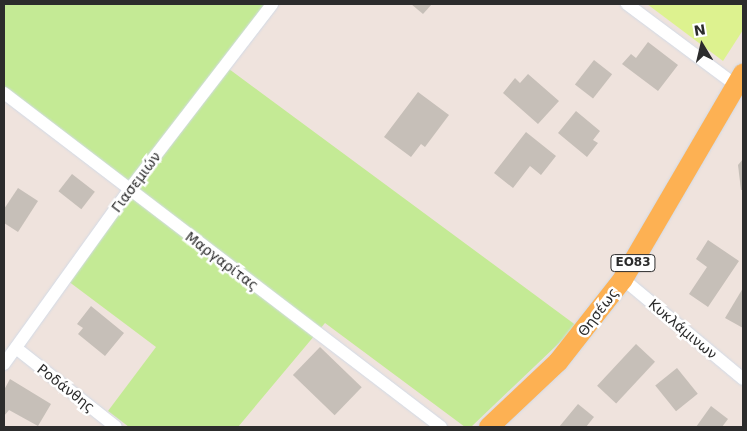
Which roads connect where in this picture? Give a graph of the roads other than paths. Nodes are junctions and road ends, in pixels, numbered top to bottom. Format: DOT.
graph roads {
  1 [pos="272,4"];
  2 [pos="627,4"];
  3 [pos="741,83"];
  4 [pos="4,93"];
  5 [pos="129,190"];
  6 [pos="623,279"];
  7 [pos="16,348"];
  8 [pos="4,364"];
  9 [pos="743,379"];
  10 [pos="116,427"];
  11 [pos="441,427"];
  12 [pos="489,427"];
  1 -- 5 [label="street, Γιασεμιών"];
  2 -- 3 [label="street"];
  3 -- 6 [label="main road, Θησέως / ΕΟ83"];
  4 -- 5 [label="street, Μαργαρίτας"];
  5 -- 7 [label="street, Γιασεμιών"];
  5 -- 11 [label="street, Μαργαρίτας"];
  6 -- 9 [label="street, Κυκλάμινων"];
  6 -- 12 [label="main road, Θησέως / ΕΟ83"];
  7 -- 8 [label="street, Γιασεμιών"];
  7 -- 10 [label="street, Ροδάνθης"];
}
